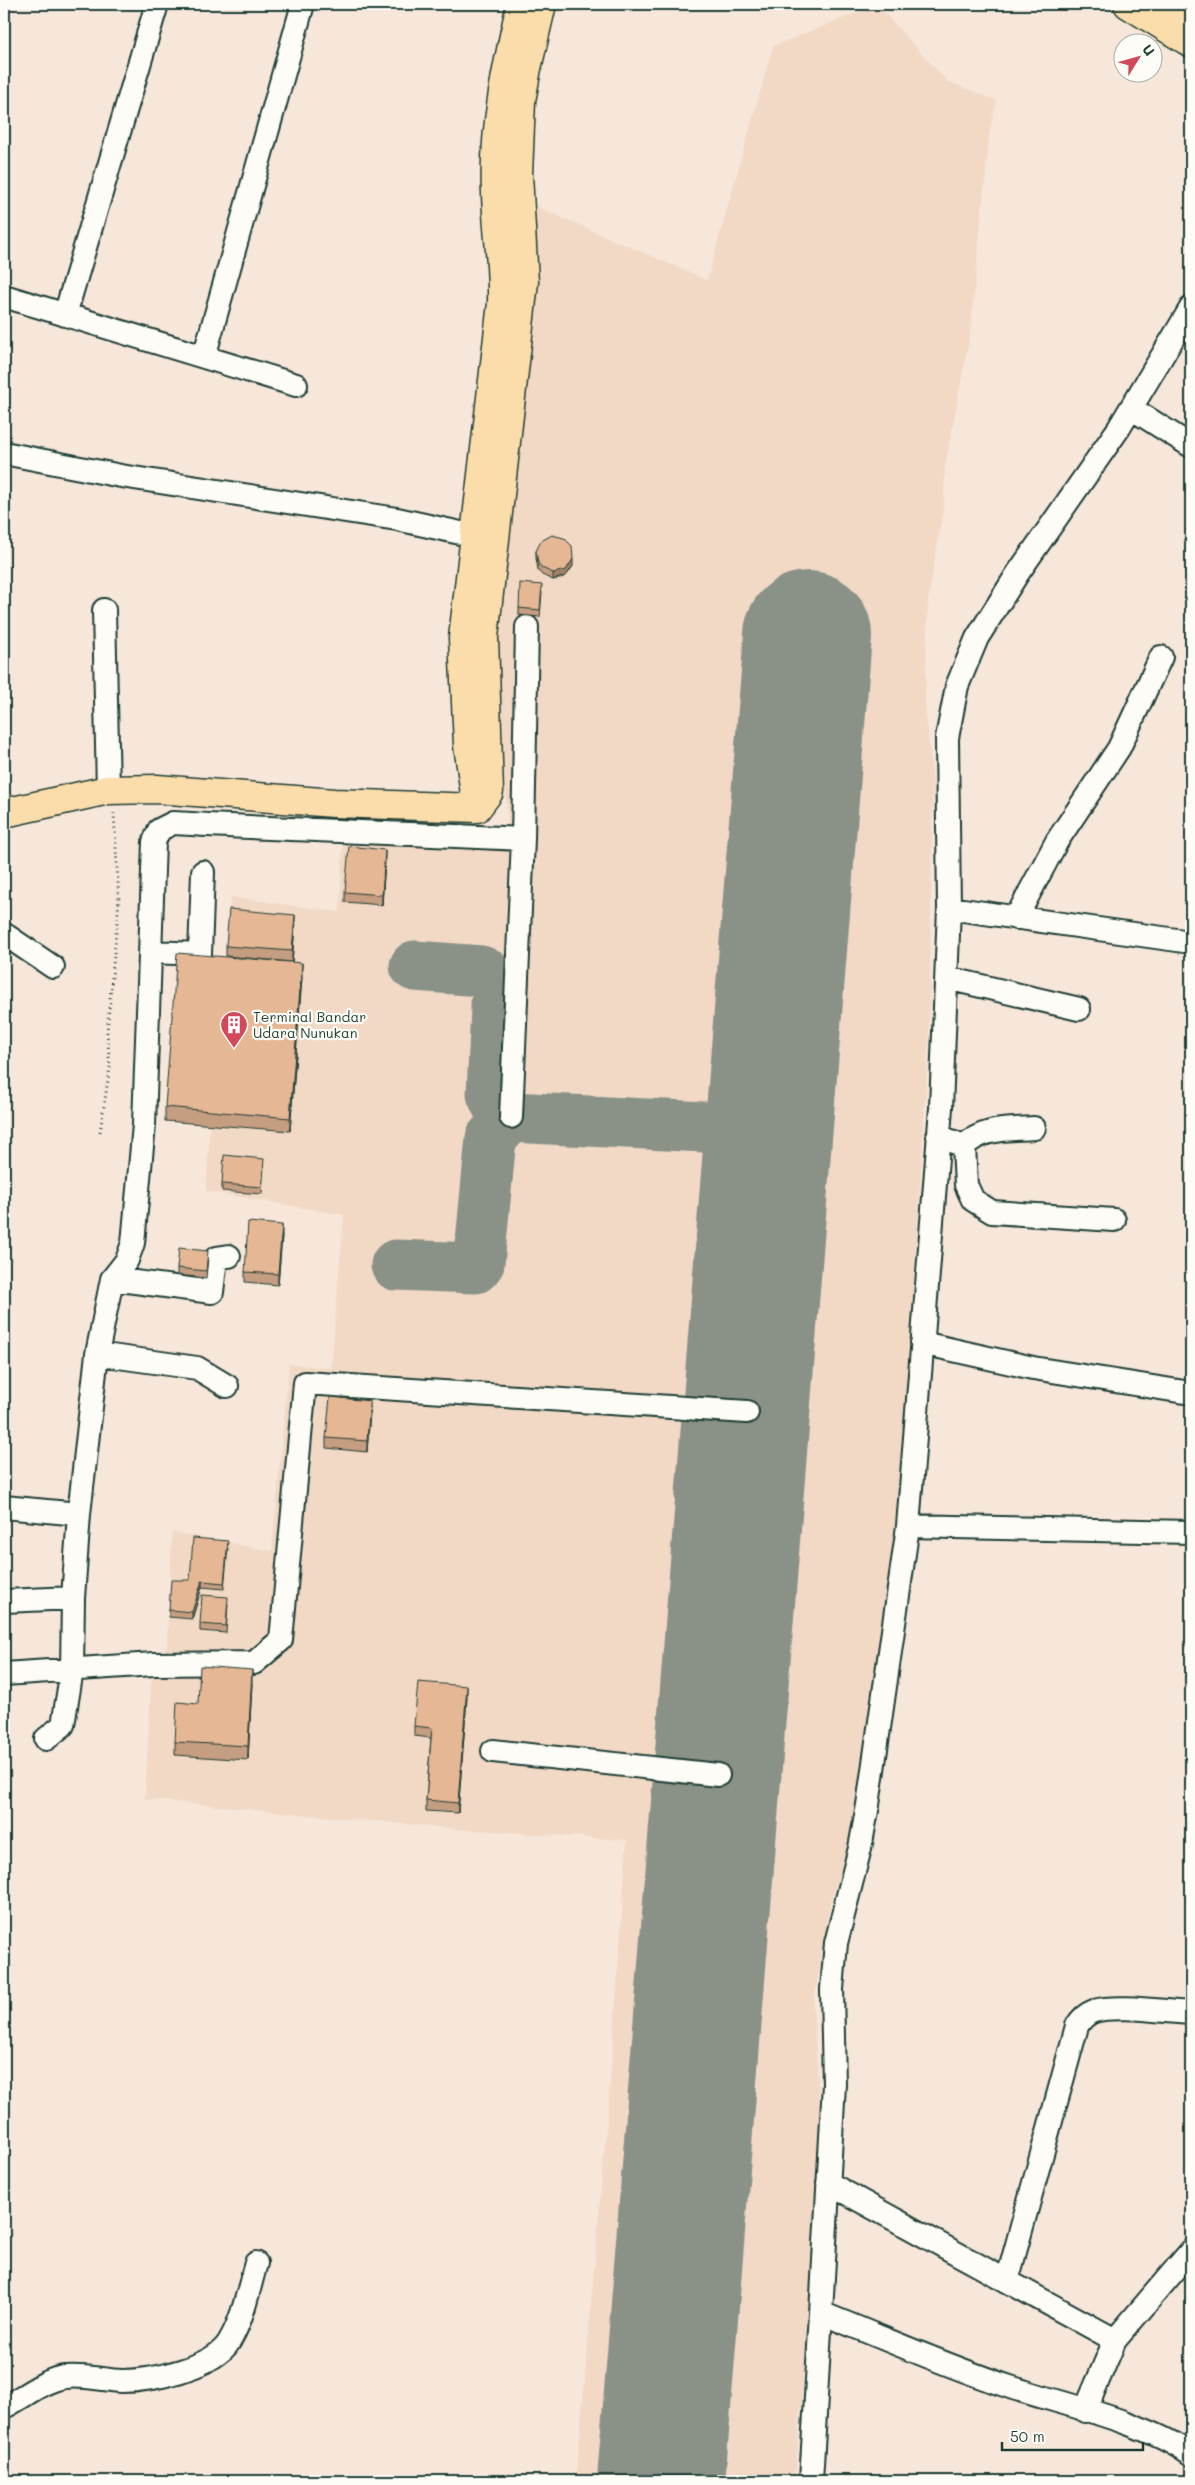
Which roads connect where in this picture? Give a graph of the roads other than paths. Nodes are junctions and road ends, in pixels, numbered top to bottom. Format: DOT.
graph roads {
  1 [pos="157,4"];
  2 [pos="303,4"];
  3 [pos="521,4"];
  4 [pos="542,4"];
  5 [pos="1128,4"];
  6 [pos="1172,4"];
  7 [pos="1191,16"];
  8 [pos="1191,43"];
  9 [pos="4,296"];
  10 [pos="1191,308"];
  11 [pos="65,315"];
  12 [pos="204,357"];
  13 [pos="296,385"];
  14 [pos="1131,408"];
  15 [pos="1191,446"];
  16 [pos="4,453"];
  17 [pos="474,536"];
  18 [pos="104,610"];
  19 [pos="527,627"];
  20 [pos="1161,657"];
  21 [pos="110,790"];
  22 [pos="334,803"];
  23 [pos="477,808"];
  24 [pos="4,813"];
  25 [pos="332,832"];
  26 [pos="523,839"];
  27 [pos="203,872"];
  28 [pos="949,908"];
  29 [pos="1016,918"];
  30 [pos="4,934"];
  31 [pos="1191,942"];
  32 [pos="150,952"];
  33 [pos="53,967"];
  34 [pos="947,978"];
  35 [pos="1080,1009"];
  36 [pos="511,1118"];
  37 [pos="1034,1128"];
  38 [pos="938,1136"];
  39 [pos="964,1146"];
  40 [pos="1114,1220"];
  41 [pos="229,1256"];
  42 [pos="112,1279"];
  43 [pos="922,1343"];
  44 [pos="97,1354"];
  45 [pos="227,1386"];
  46 [pos="1191,1394"];
  47 [pos="747,1412"];
  48 [pos="4,1507"];
  49 [pos="79,1514"];
  50 [pos="908,1526"];
  51 [pos="1191,1532"];
  52 [pos="73,1598"];
  53 [pos="4,1600"];
  54 [pos="72,1670"];
  55 [pos="4,1674"];
  56 [pos="46,1739"];
  57 [pos="493,1751"];
  58 [pos="718,1775"];
  59 [pos="1191,2014"];
  60 [pos="828,2183"];
  61 [pos="1191,2251"];
  62 [pos="256,2263"];
  63 [pos="1007,2281"];
  64 [pos="821,2314"];
  65 [pos="1115,2340"];
  66 [pos="4,2407"];
  67 [pos="1085,2411"];
  68 [pos="1191,2455"];
  69 [pos="811,2481"];
  1 -- 11 [label="street"];
  2 -- 12 [label="street"];
  3 -- 17 [label="highway"];
  4 -- 23 [label="highway"];
  5 -- 8 [label="highway"];
  6 -- 7 [label="highway"];
  9 -- 11 [label="street"];
  10 -- 14 [label="street"];
  11 -- 12 [label="street"];
  12 -- 13 [label="street"];
  14 -- 15 [label="street"];
  14 -- 28 [label="street"];
  16 -- 17 [label="street"];
  17 -- 23 [label="highway"];
  18 -- 21 [label="street"];
  19 -- 26 [label="street"];
  20 -- 29 [label="street"];
  21 -- 22 [label="highway"];
  21 -- 24 [label="highway"];
  22 -- 23 [label="highway"];
  22 -- 25 [label="street"];
  25 -- 26 [label="street"];
  25 -- 32 [label="street"];
  26 -- 36 [label="street"];
  27 -- 32 [label="street"];
  28 -- 29 [label="street"];
  28 -- 34 [label="street"];
  29 -- 31 [label="street"];
  30 -- 33 [label="street"];
  32 -- 42 [label="street"];
  34 -- 35 [label="street"];
  34 -- 38 [label="street"];
  37 -- 39 [label="street"];
  38 -- 39 [label="street"];
  38 -- 43 [label="street"];
  39 -- 40 [label="street"];
  41 -- 42 [label="street"];
  42 -- 44 [label="street"];
  43 -- 46 [label="street"];
  43 -- 50 [label="street"];
  44 -- 45 [label="street"];
  44 -- 49 [label="street"];
  47 -- 54 [label="street"];
  48 -- 49 [label="street"];
  49 -- 52 [label="street"];
  50 -- 51 [label="street"];
  50 -- 60 [label="street"];
  52 -- 53 [label="street"];
  52 -- 54 [label="street"];
  54 -- 55 [label="street"];
  54 -- 56 [label="street"];
  57 -- 58 [label="street"];
  59 -- 63 [label="street"];
  60 -- 63 [label="street"];
  60 -- 64 [label="street"];
  61 -- 65 [label="street"];
  62 -- 66 [label="street"];
  63 -- 65 [label="street"];
  64 -- 67 [label="street"];
  64 -- 69 [label="street"];
  65 -- 67 [label="street"];
  67 -- 68 [label="street"];
}
